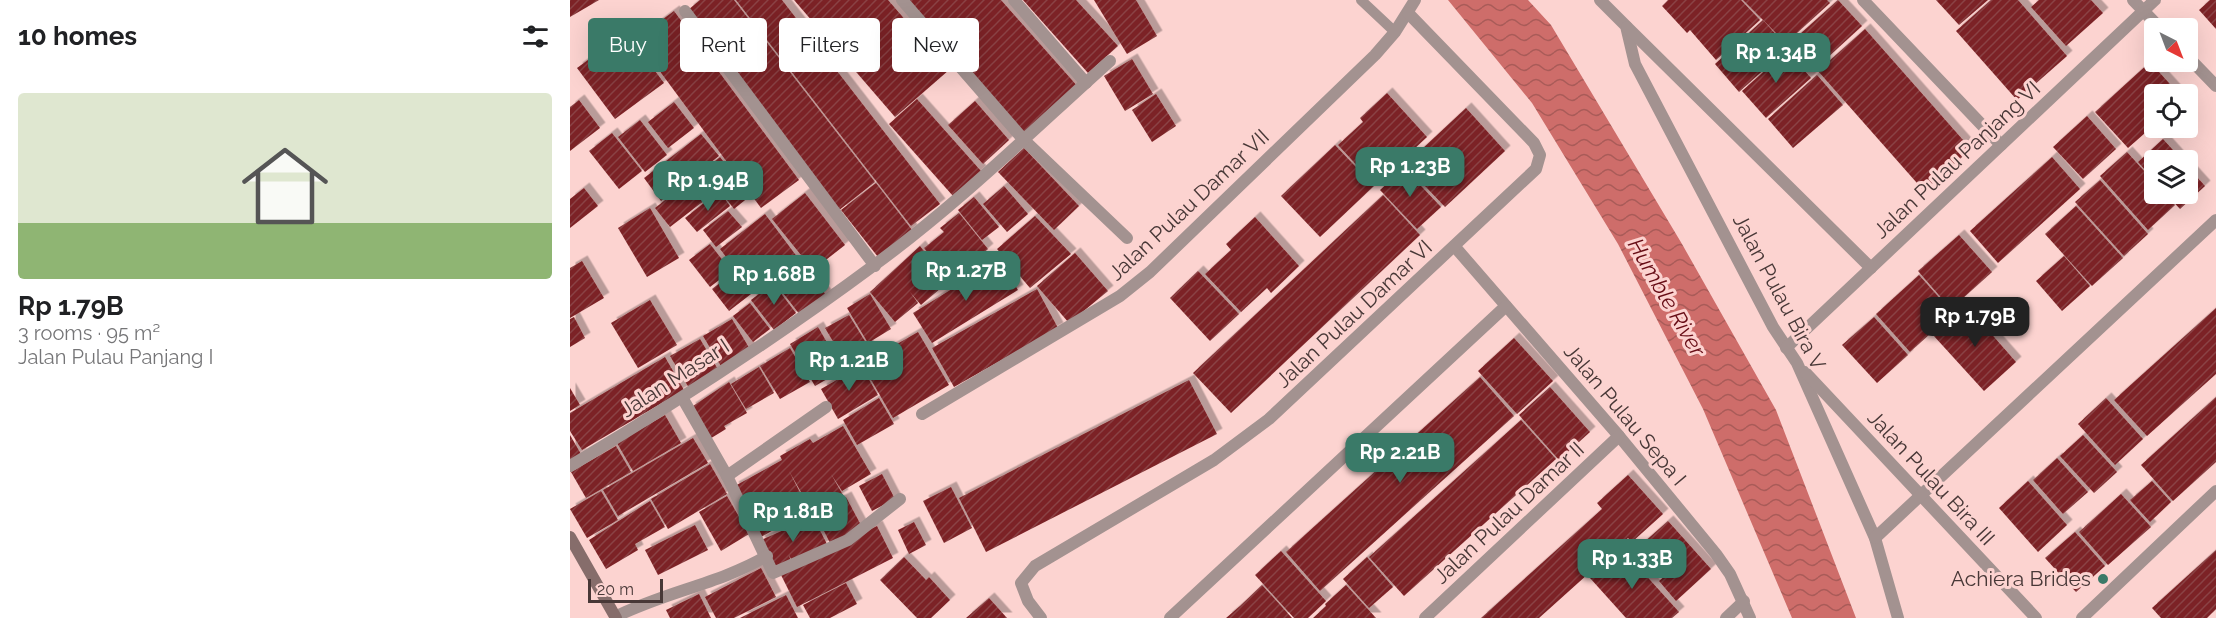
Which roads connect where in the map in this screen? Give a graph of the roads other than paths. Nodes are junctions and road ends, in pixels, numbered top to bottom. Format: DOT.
graph roads {
  1 [pos="902,0"];
  2 [pos="1014,0"];
  3 [pos="1361,0"];
  4 [pos="1415,0"];
  5 [pos="1599,0"];
  6 [pos="1863,0"];
  7 [pos="2133,0"];
  8 [pos="2155,0"];
  9 [pos="685,11"];
  10 [pos="2143,11"];
  11 [pos="1408,13"];
  12 [pos="2150,18"];
  13 [pos="1626,26"];
  14 [pos="1395,32"];
  15 [pos="1110,61"];
  16 [pos="2198,68"];
  17 [pos="1086,83"];
  18 [pos="2216,87"];
  19 [pos="1023,139"];
  20 [pos="2001,145"];
  21 [pos="2216,220"];
  22 [pos="1127,238"];
  23 [pos="1455,247"];
  24 [pos="874,266"];
  25 [pos="1871,268"];
  26 [pos="1506,306"];
  27 [pos="1786,348"];
  28 [pos="1797,363"];
  29 [pos="683,399"];
  30 [pos="826,407"];
  31 [pos="922,414"];
  32 [pos="1619,436"];
  33 [pos="570,466"];
  34 [pos="727,476"];
  35 [pos="2216,491"];
  36 [pos="1920,496"];
  37 [pos="900,499"];
  38 [pos="1875,538"];
  39 [pos="571,542"];
  40 [pos="767,556"];
  41 [pos="1744,602"];
  42 [pos="615,617"];
  43 [pos="1041,618"];
  44 [pos="1170,618"];
  45 [pos="1425,618"];
  46 [pos="1726,618"];
  47 [pos="1750,618"];
  48 [pos="1898,618"];
  49 [pos="2036,618"];
  50 [pos="2082,618"];
  1 -- 19 [label="street"];
  2 -- 17 [label="street"];
  3 -- 14 [label="lane"];
  4 -- 11 [label="street, Jalan Pulau Damar VII"];
  5 -- 13 [label="street"];
  6 -- 20 [label="street"];
  7 -- 10 [label="street"];
  8 -- 10 [label="street, Jalan Pulau Panjang VI"];
  9 -- 24 [label="street"];
  10 -- 12 [label="street"];
  10 -- 20 [label="street, Jalan Pulau Panjang VI"];
  11 -- 14 [label="street, Jalan Pulau Damar VII"];
  11 -- 23 [label="street, Jalan Pulau Damar VI"];
  13 -- 25 [label="street"];
  13 -- 27 [label="street, Jalan Pulau Bira V"];
  14 -- 31 [label="street, Jalan Pulau Damar VII"];
  15 -- 17 [label="street, Jalan Masar I"];
  16 -- 18 [label="street"];
  17 -- 19 [label="street, Jalan Masar I"];
  19 -- 22 [label="street"];
  19 -- 24 [label="street, Jalan Masar I"];
  20 -- 25 [label="street, Jalan Pulau Panjang VI"];
  21 -- 36 [label="street"];
  23 -- 26 [label="street, Jalan Pulau Sepa I"];
  23 -- 43 [label="street, Jalan Pulau Damar VI"];
  24 -- 29 [label="street, Jalan Masar I"];
  25 -- 27 [label="street, Jalan Pulau Panjang VI"];
  26 -- 32 [label="street, Jalan Pulau Sepa I"];
  26 -- 44 [label="street"];
  27 -- 28 [label="street, Jalan Pulau Bira V"];
  28 -- 36 [label="street, Jalan Pulau Bira III"];
  28 -- 38 [label="street, Jalan Pulau Bira V"];
  29 -- 33 [label="street, Jalan Masar I"];
  29 -- 34 [label="street"];
  30 -- 34 [label="street"];
  32 -- 41 [label="street, Jalan Pulau Sepa I"];
  32 -- 45 [label="street, Jalan Pulau Damar II"];
  34 -- 40 [label="street"];
  35 -- 50 [label="street"];
  36 -- 38 [label="street"];
  36 -- 49 [label="street, Jalan Pulau Bira III"];
  37 -- 40 [label="street"];
  38 -- 48 [label="street, Jalan Pulau Bira V"];
  39 -- 42 [label="main road"];
  40 -- 42 [label="street"];
  41 -- 46 [label="street"];
  41 -- 47 [label="street, Jalan Pulau Sepa I"];
}
